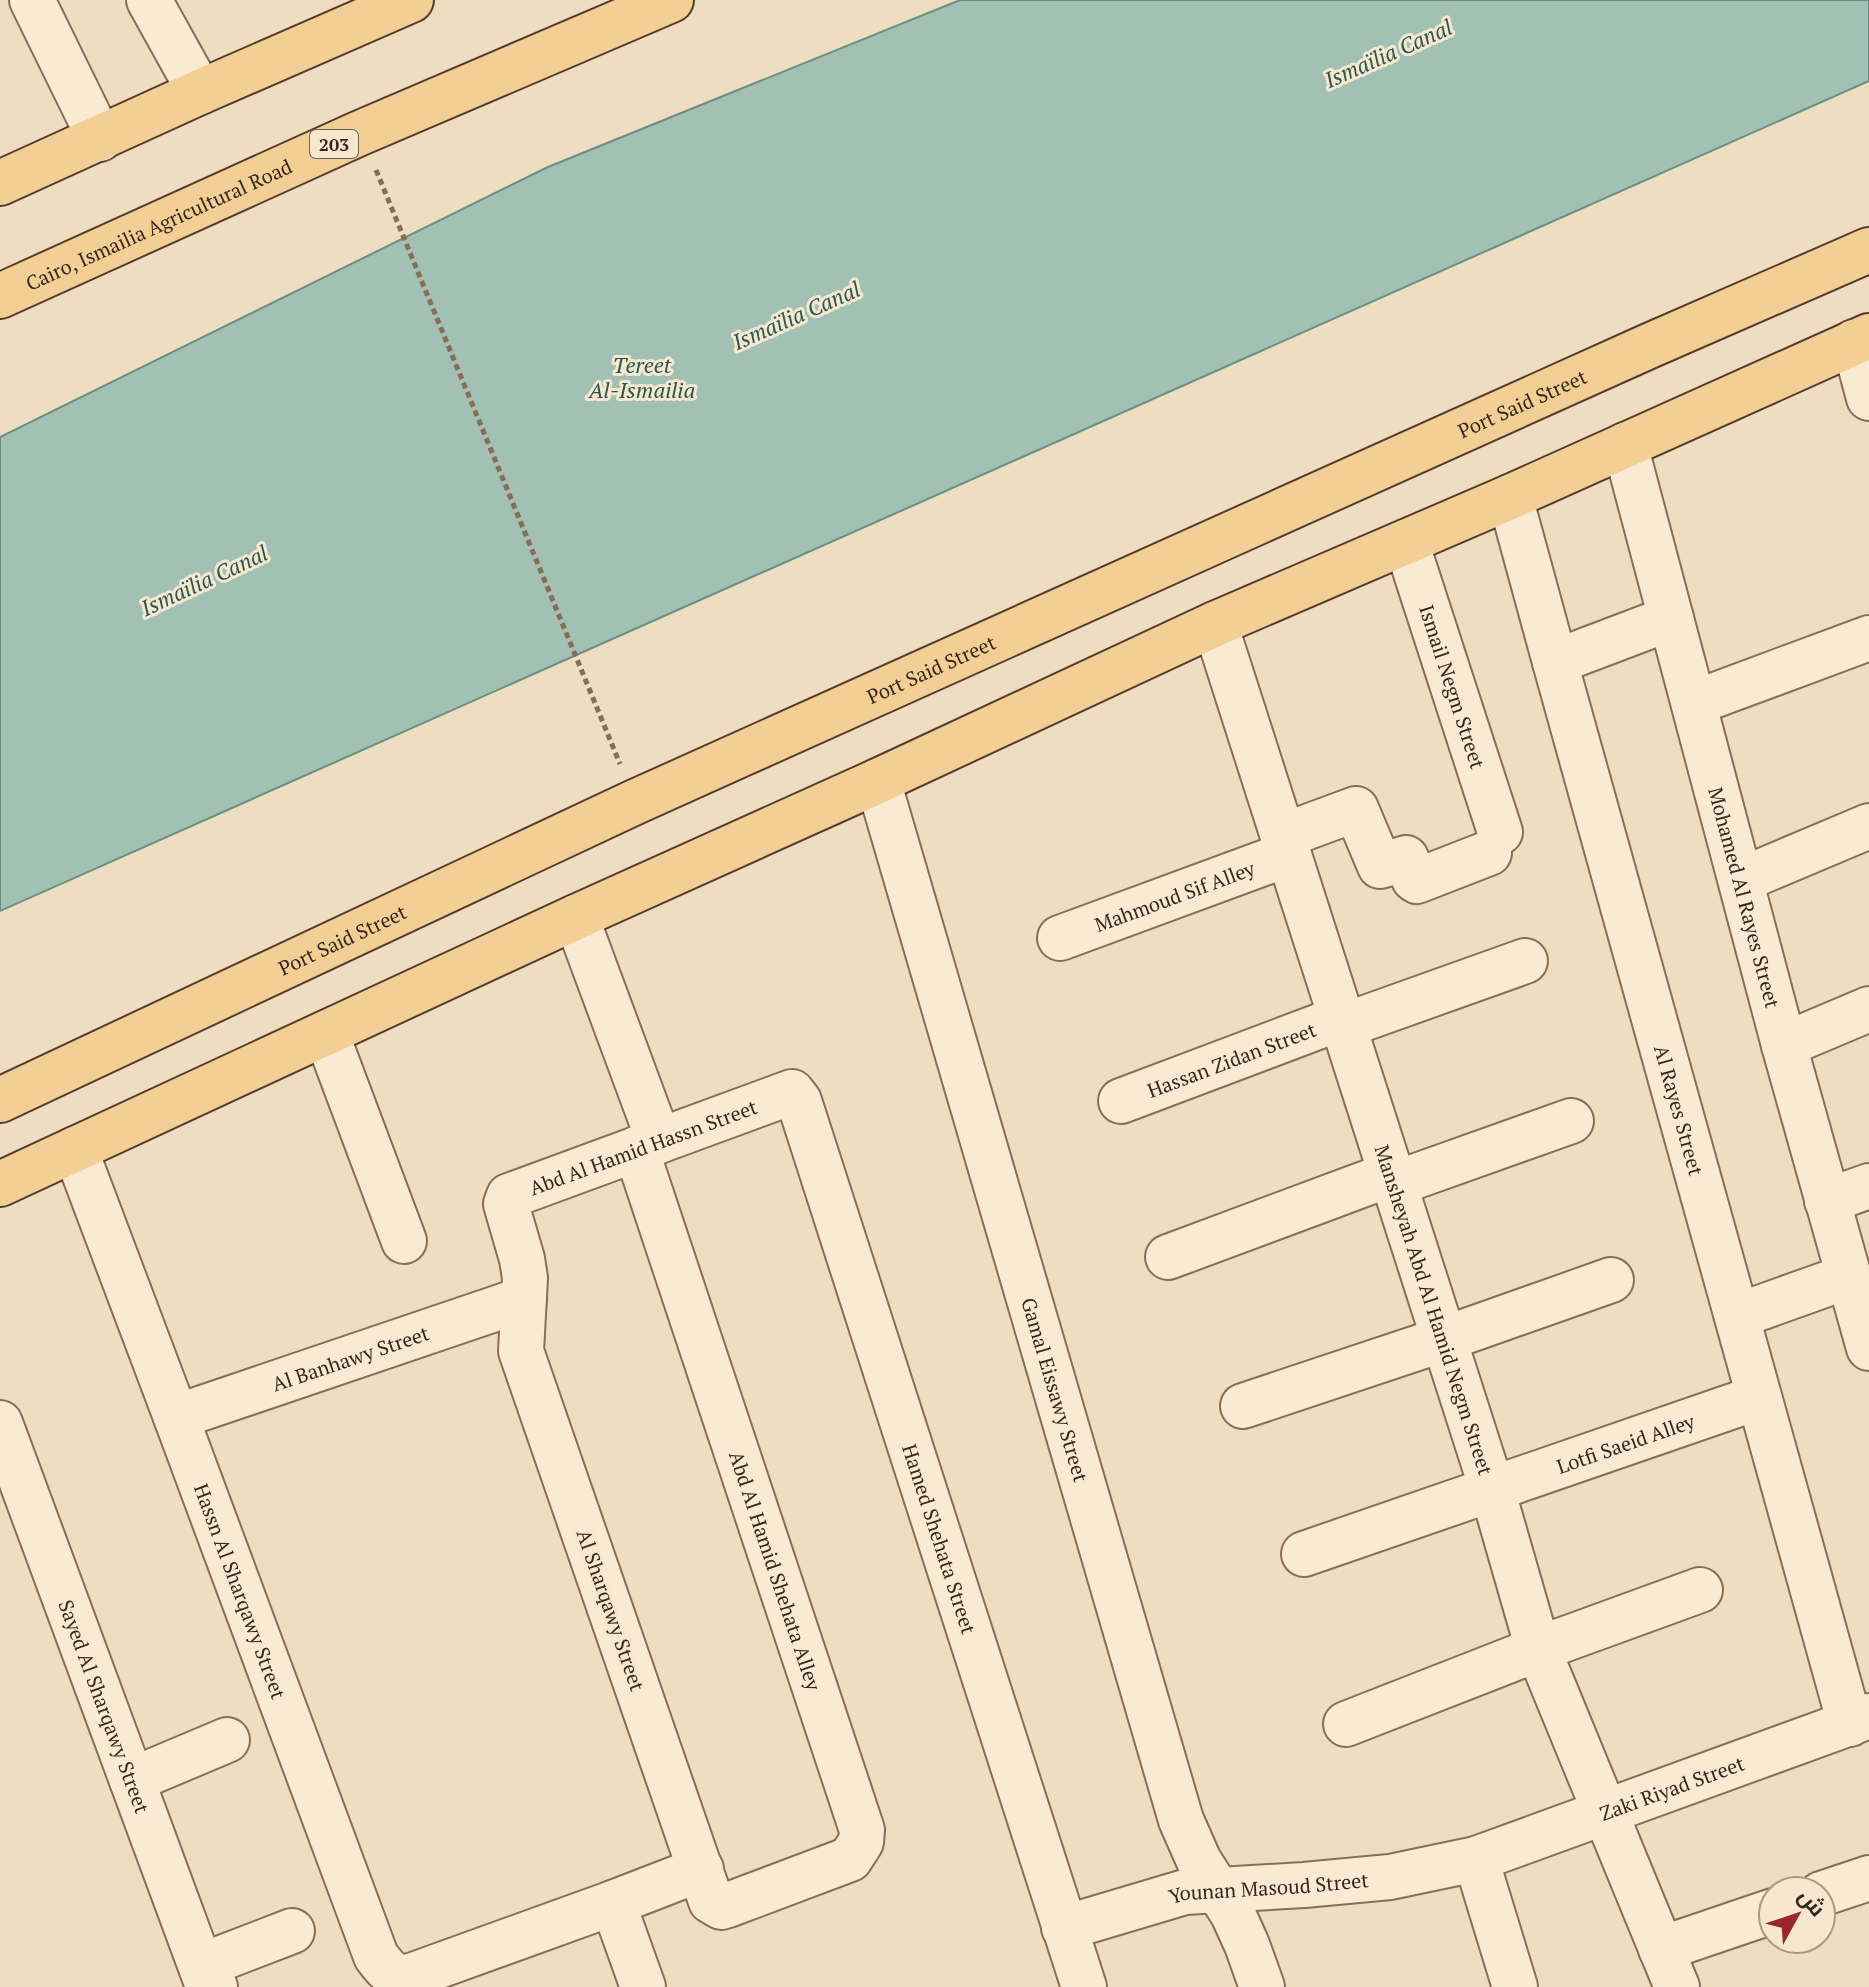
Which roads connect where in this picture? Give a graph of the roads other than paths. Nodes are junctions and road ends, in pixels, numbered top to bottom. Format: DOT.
graph roads {
  1 [pos="32,0"];
  2 [pos="149,0"];
  3 [pos="411,0"];
  4 [pos="671,0"];
  5 [pos="200,92"];
  6 [pos="100,139"];
  7 [pos="0,183"];
  8 [pos="1869,250"];
  9 [pos="0,296"];
  10 [pos="1862,339"];
  11 [pos="1869,398"];
  12 [pos="1625,445"];
  13 [pos="1510,497"];
  14 [pos="1406,542"];
  15 [pos="1671,618"];
  16 [pos="1215,624"];
  17 [pos="1869,638"];
  18 [pos="1555,662"];
  19 [pos="1694,703"];
  20 [pos="878,781"];
  21 [pos="1869,826"];
  22 [pos="1494,843"];
  23 [pos="1286,845"];
  24 [pos="1741,880"];
  25 [pos="576,917"];
  26 [pos="1060,938"];
  27 [pos="1525,961"];
  28 [pos="1869,1009"];
  29 [pos="1342,1022"];
  30 [pos="326,1033"];
  31 [pos="1784,1045"];
  32 [pos="792,1092"];
  33 [pos="0,1100"];
  34 [pos="1121,1101"];
  35 [pos="1571,1121"];
  36 [pos="648,1145"];
  37 [pos="75,1149"];
  38 [pos="1392,1179"];
  39 [pos="0,1184"];
  40 [pos="1869,1186"];
  41 [pos="1827,1201"];
  42 [pos="404,1241"];
  43 [pos="1168,1257"];
  44 [pos="1849,1276"];
  45 [pos="1611,1280"];
  46 [pos="524,1299"];
  47 [pos="1737,1316"];
  48 [pos="1444,1339"];
  49 [pos="1869,1348"];
  50 [pos="521,1351"];
  51 [pos="1759,1397"];
  52 [pos="1243,1406"];
  53 [pos="176,1417"];
  54 [pos="0,1423"];
  55 [pos="1492,1489"];
  56 [pos="1304,1554"];
  57 [pos="1700,1590"];
  58 [pos="1538,1649"];
  59 [pos="1860,1720"];
  60 [pos="1346,1724"];
  61 [pos="227,1740"];
  62 [pos="132,1780"];
  63 [pos="1605,1811"];
  64 [pos="1476,1859"];
  65 [pos="1869,1878"];
  66 [pos="711,1888"];
  67 [pos="1837,1889"];
  68 [pos="1219,1891"];
  69 [pos="613,1903"];
  70 [pos="1757,1920"];
  71 [pos="1064,1928"];
  72 [pos="292,1931"];
  73 [pos="1669,1968"];
  74 [pos="453,1974"];
  75 [pos="208,1977"];
  76 [pos="643,1987"];
  77 [pos="1084,1987"];
  78 [pos="1262,1987"];
  79 [pos="1515,1987"];
  1 -- 6 [label="street"];
  2 -- 5 [label="street"];
  3 -- 5 [label="main road"];
  4 -- 9 [label="main road, Cairo, Ismailia Agricultural Road / 203"];
  5 -- 6 [label="main road"];
  6 -- 7 [label="main road"];
  8 -- 33 [label="main road, Port Said Street"];
  10 -- 11 [label="street"];
  10 -- 12 [label="main road"];
  12 -- 13 [label="main road"];
  12 -- 15 [label="street, Mohamed Al Rayes Street"];
  13 -- 14 [label="main road"];
  13 -- 18 [label="street, Al Rayes Street"];
  14 -- 16 [label="main road"];
  14 -- 22 [label="street, Ismail Negm Street"];
  15 -- 18 [label="street"];
  15 -- 19 [label="street, Mohamed Al Rayes Street"];
  16 -- 20 [label="main road"];
  16 -- 23 [label="street, Mansheyah Abd Al Hamid Negm Street"];
  17 -- 19 [label="street"];
  18 -- 47 [label="street, Al Rayes Street"];
  19 -- 24 [label="street, Mohamed Al Rayes Street"];
  20 -- 25 [label="main road"];
  20 -- 68 [label="street, Gamal Eissawy Street"];
  21 -- 24 [label="street"];
  22 -- 23 [label="street, Mahmoud Sif Alley"];
  23 -- 26 [label="street, Mahmoud Sif Alley"];
  23 -- 29 [label="street, Mansheyah Abd Al Hamid Negm Street"];
  24 -- 31 [label="street, Mohamed Al Rayes Street"];
  25 -- 30 [label="main road"];
  25 -- 36 [label="street, Abd Al Hamid Shehata Alley"];
  27 -- 29 [label="street, Hassan Zidan Street"];
  28 -- 31 [label="street"];
  29 -- 34 [label="street, Hassan Zidan Street"];
  29 -- 38 [label="street, Mansheyah Abd Al Hamid Negm Street"];
  30 -- 37 [label="main road"];
  30 -- 42 [label="street"];
  31 -- 41 [label="street, Mohamed Al Rayes Street"];
  32 -- 36 [label="street, Abd Al Hamid Hassn Street"];
  32 -- 71 [label="street, Hamed Shehata Street"];
  35 -- 38 [label="street"];
  36 -- 46 [label="street, Abd Al Hamid Hassn Street"];
  36 -- 66 [label="street, Abd Al Hamid Shehata Alley"];
  37 -- 39 [label="main road"];
  37 -- 53 [label="street, Hassn Al Sharqawy Street"];
  38 -- 43 [label="street"];
  38 -- 48 [label="street, Mansheyah Abd Al Hamid Negm Street"];
  40 -- 41 [label="street"];
  41 -- 44 [label="street, Mohamed Al Rayes Street"];
  44 -- 47 [label="street"];
  44 -- 49 [label="street, Mohamed Al Rayes Street"];
  45 -- 48 [label="street"];
  46 -- 50 [label="street, Abd Al Hamid Hassn Street"];
  46 -- 53 [label="street, Al Banhawy Street"];
  47 -- 51 [label="street, Al Rayes Street"];
  48 -- 52 [label="street"];
  48 -- 55 [label="street, Mansheyah Abd Al Hamid Negm Street"];
  50 -- 66 [label="street, Al Sharqawy Street"];
  51 -- 55 [label="street, Lotfi Saeid Alley"];
  51 -- 59 [label="street, Al Rayes Street"];
  53 -- 74 [label="street, Hassn Al Sharqawy Street"];
  54 -- 62 [label="street, Sayed Al Sharqawy Street"];
  55 -- 56 [label="street, Lotfi Saeid Alley"];
  55 -- 58 [label="street, Mansheyah Abd Al Hamid Negm Street"];
  57 -- 58 [label="street"];
  58 -- 60 [label="street"];
  58 -- 63 [label="street, Mansheyah Abd Al Hamid Negm Street"];
  59 -- 63 [label="street, Zaki Riyad Street"];
  61 -- 62 [label="street"];
  62 -- 75 [label="street, Sayed Al Sharqawy Street"];
  63 -- 64 [label="street, Zaki Riyad Street"];
  63 -- 73 [label="street, Mansheyah Abd Al Hamid Negm Street"];
  64 -- 68 [label="street, Younan Masoud Street"];
  64 -- 79 [label="street"];
  65 -- 67 [label="street"];
  66 -- 69 [label="street"];
  68 -- 71 [label="street, Younan Masoud Street"];
  68 -- 78 [label="street, Gamal Eissawy Street"];
  69 -- 74 [label="street"];
  69 -- 76 [label="street"];
  70 -- 73 [label="street"];
  71 -- 77 [label="street, Hamed Shehata Street"];
  72 -- 75 [label="street"];
}
